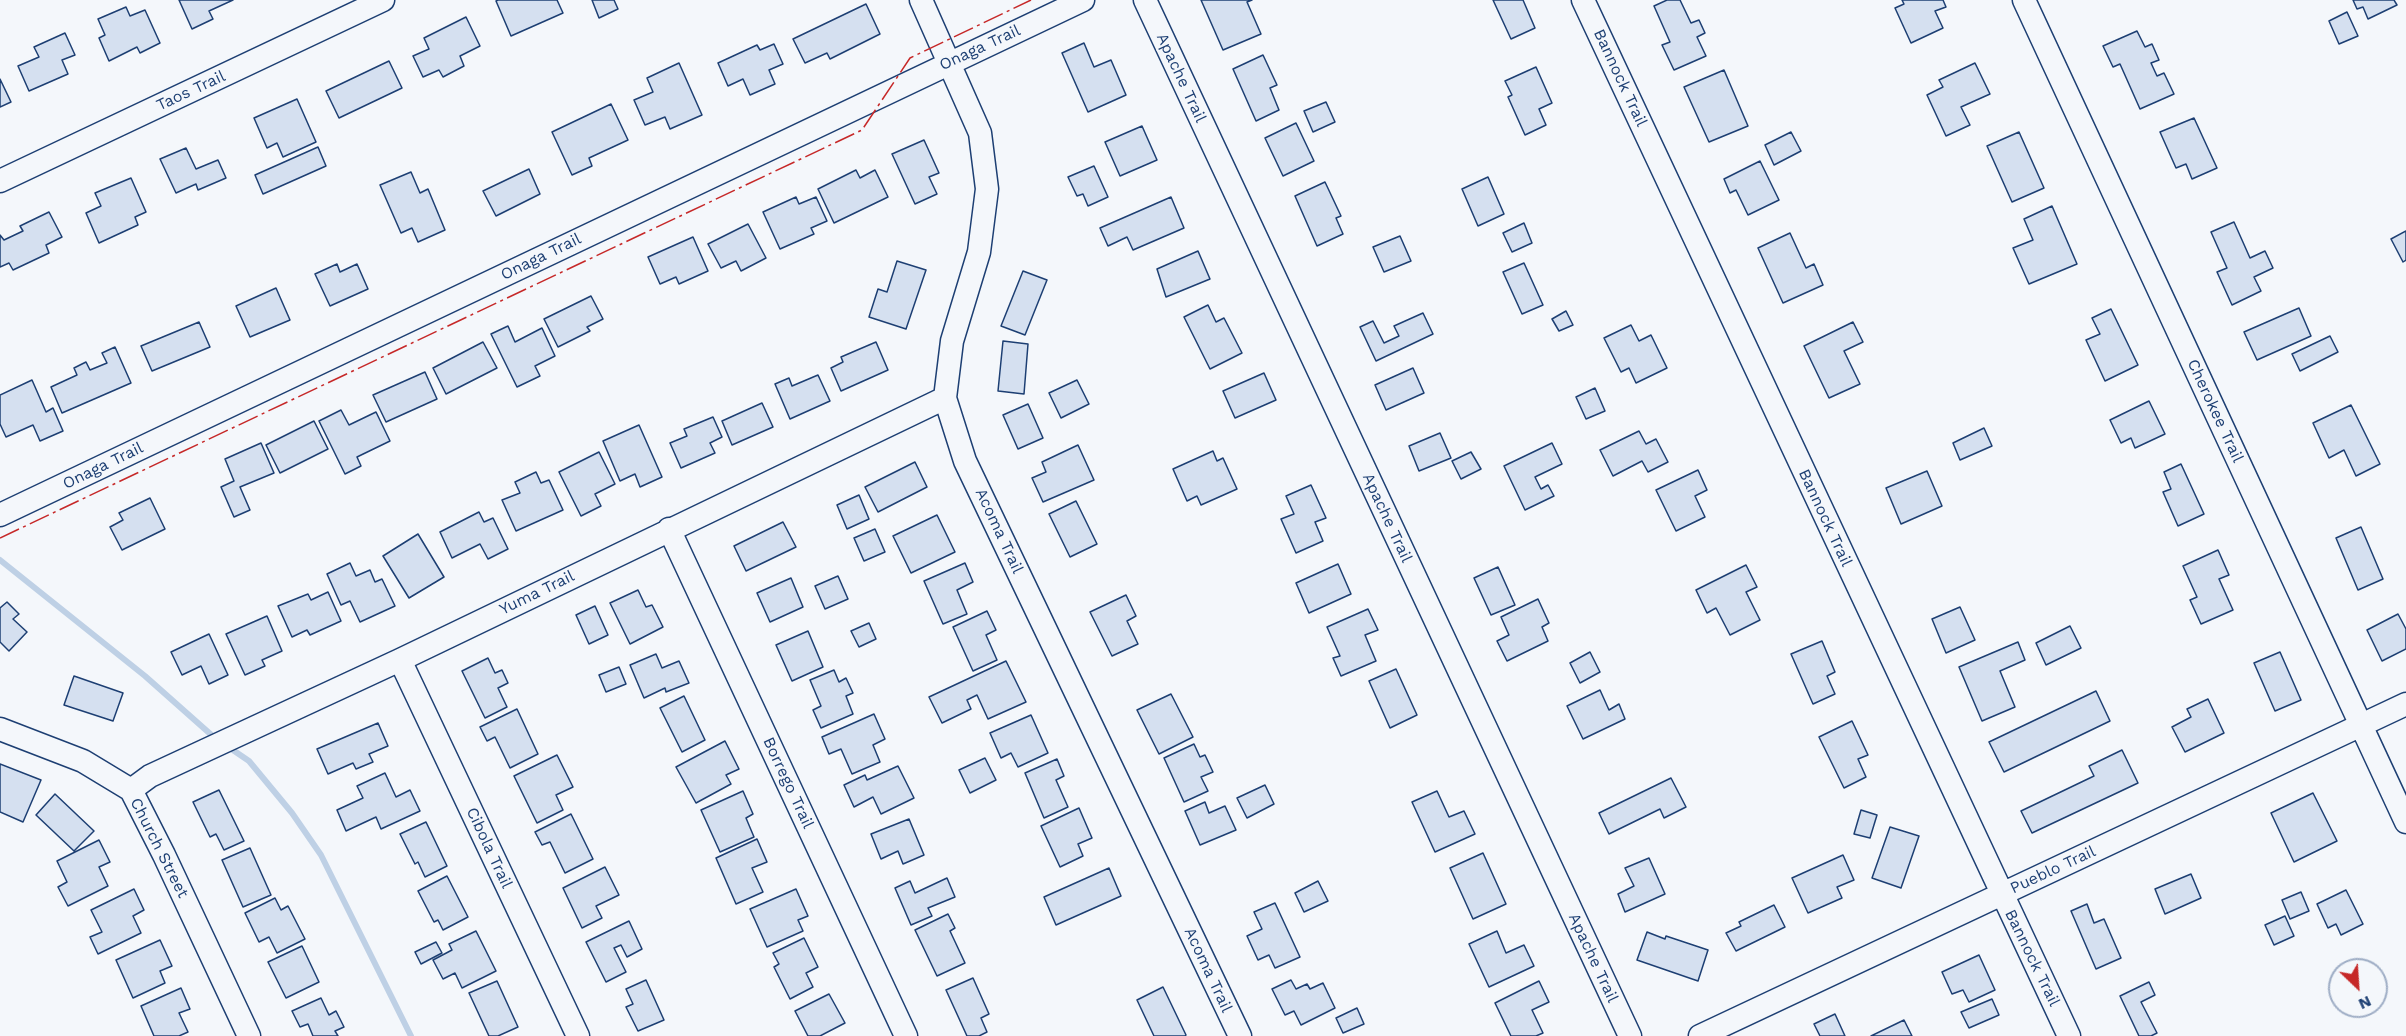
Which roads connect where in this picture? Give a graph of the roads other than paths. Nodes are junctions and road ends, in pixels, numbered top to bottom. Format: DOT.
graph roads {
  1 [pos="383,0"];
  2 [pos="921,0"];
  3 [pos="1083,0"];
  4 [pos="1144,0"];
  5 [pos="1583,0"];
  6 [pos="2024,0"];
  7 [pos="950,62"];
  8 [pos="0,181"];
  9 [pos="945,398"];
  10 [pos="0,515"];
  11 [pos="669,529"];
  12 [pos="400,660"];
  13 [pos="2406,704"];
  14 [pos="2360,725"];
  15 [pos="0,729"];
  16 [pos="130,790"];
  17 [pos="2406,822"];
  18 [pos="2001,894"];
  19 [pos="249,1036"];
  20 [pos="578,1036"];
  21 [pos="906,1036"];
  22 [pos="1240,1036"];
  23 [pos="1630,1036"];
  24 [pos="1700,1036"];
  25 [pos="2069,1036"];
  1 -- 8 [label="street, Taos Trail"];
  2 -- 7 [label="street, Acoma Trail"];
  3 -- 7 [label="street, Onaga Trail"];
  4 -- 23 [label="street, Apache Trail"];
  5 -- 18 [label="street, Bannock Trail"];
  6 -- 14 [label="street, Cherokee Trail"];
  7 -- 9 [label="street, Acoma Trail"];
  7 -- 10 [label="street, Onaga Trail"];
  9 -- 11 [label="street, Yuma Trail"];
  9 -- 22 [label="street, Acoma Trail"];
  11 -- 12 [label="street, Yuma Trail"];
  11 -- 21 [label="street, Borrego Trail"];
  12 -- 16 [label="street, Yuma Trail"];
  12 -- 20 [label="street, Cibola Trail"];
  13 -- 14 [label="street, Pueblo Trail"];
  14 -- 17 [label="street, Cherokee Trail"];
  14 -- 18 [label="street, Pueblo Trail"];
  15 -- 16 [label="street, Church Street"];
  16 -- 19 [label="street, Church Street"];
  18 -- 24 [label="street, Pueblo Trail"];
  18 -- 25 [label="street, Bannock Trail"];
}
